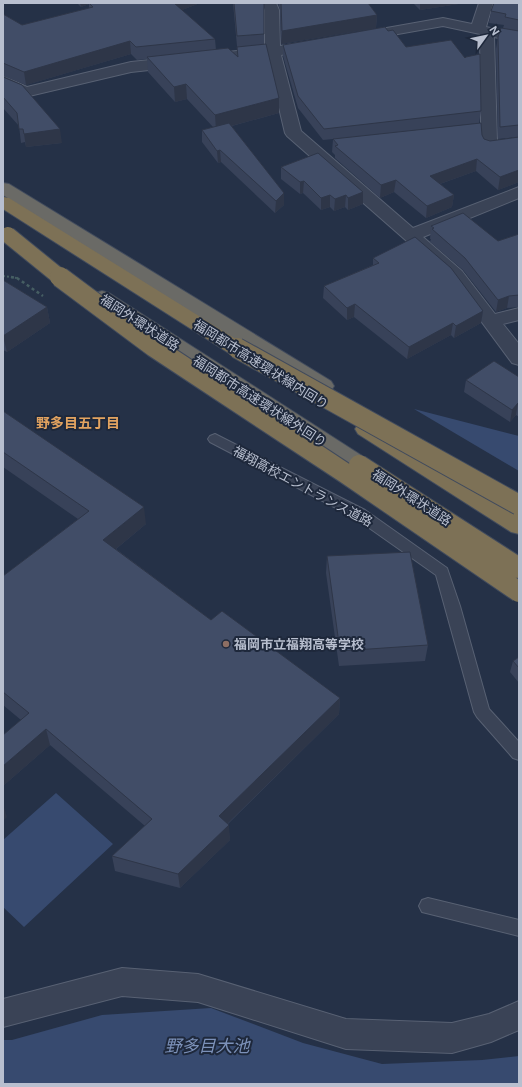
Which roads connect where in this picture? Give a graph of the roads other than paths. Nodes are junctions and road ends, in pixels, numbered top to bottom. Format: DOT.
graph roads {
  1 [pos="269,3"];
  2 [pos="486,3"];
  3 [pos="483,30"];
  4 [pos="350,38"];
  5 [pos="519,38"];
  6 [pos="327,42"];
  7 [pos="273,52"];
  8 [pos="3,81"];
  9 [pos="25,92"];
  10 [pos="3,99"];
  11 [pos="489,128"];
  12 [pos="435,134"];
  13 [pos="519,143"];
  14 [pos="334,145"];
  15 [pos="310,148"];
  16 [pos="3,188"];
  17 [pos="519,192"];
  18 [pos="3,202"];
  19 [pos="5,234"];
  20 [pos="410,235"];
  21 [pos="519,314"];
  22 [pos="491,321"];
  23 [pos="237,348"];
  24 [pos="519,358"];
  25 [pos="214,439"];
  26 [pos="519,505"];
  27 [pos="519,509"];
  28 [pos="519,526"];
  29 [pos="519,567"];
  30 [pos="519,592"];
  31 [pos="519,753"];
  32 [pos="428,906"];
  33 [pos="519,928"];
  34 [pos="3,1013"];
  35 [pos="519,1015"];
  1 -- 7 [label="street"];
  2 -- 3 [label="street"];
  3 -- 4 [label="street"];
  3 -- 5 [label="street"];
  3 -- 11 [label="street"];
  6 -- 7 [label="street"];
  7 -- 9 [label="street"];
  7 -- 15 [label="street"];
  8 -- 9 [label="street"];
  9 -- 10 [label="street"];
  11 -- 12 [label="street"];
  11 -- 13 [label="street"];
  14 -- 15 [label="street"];
  15 -- 20 [label="street"];
  16 -- 27 [label="highway, bridge"];
  17 -- 20 [label="street"];
  18 -- 23 [label="highway, 福岡都市高速環状線内回り"];
  19 -- 29 [label="highway, 福岡都市高速環状線外回り, bridge"];
  19 -- 30 [label="highway, bridge"];
  20 -- 22 [label="street"];
  21 -- 22 [label="street"];
  22 -- 24 [label="street"];
  23 -- 26 [label="highway, bridge"];
  23 -- 28 [label="highway, 福岡都市高速環状線内回り, bridge"];
  25 -- 31 [label="lane, 福翔高校エントランス道路"];
  32 -- 33 [label="lane"];
  34 -- 35 [label="street"];
}
